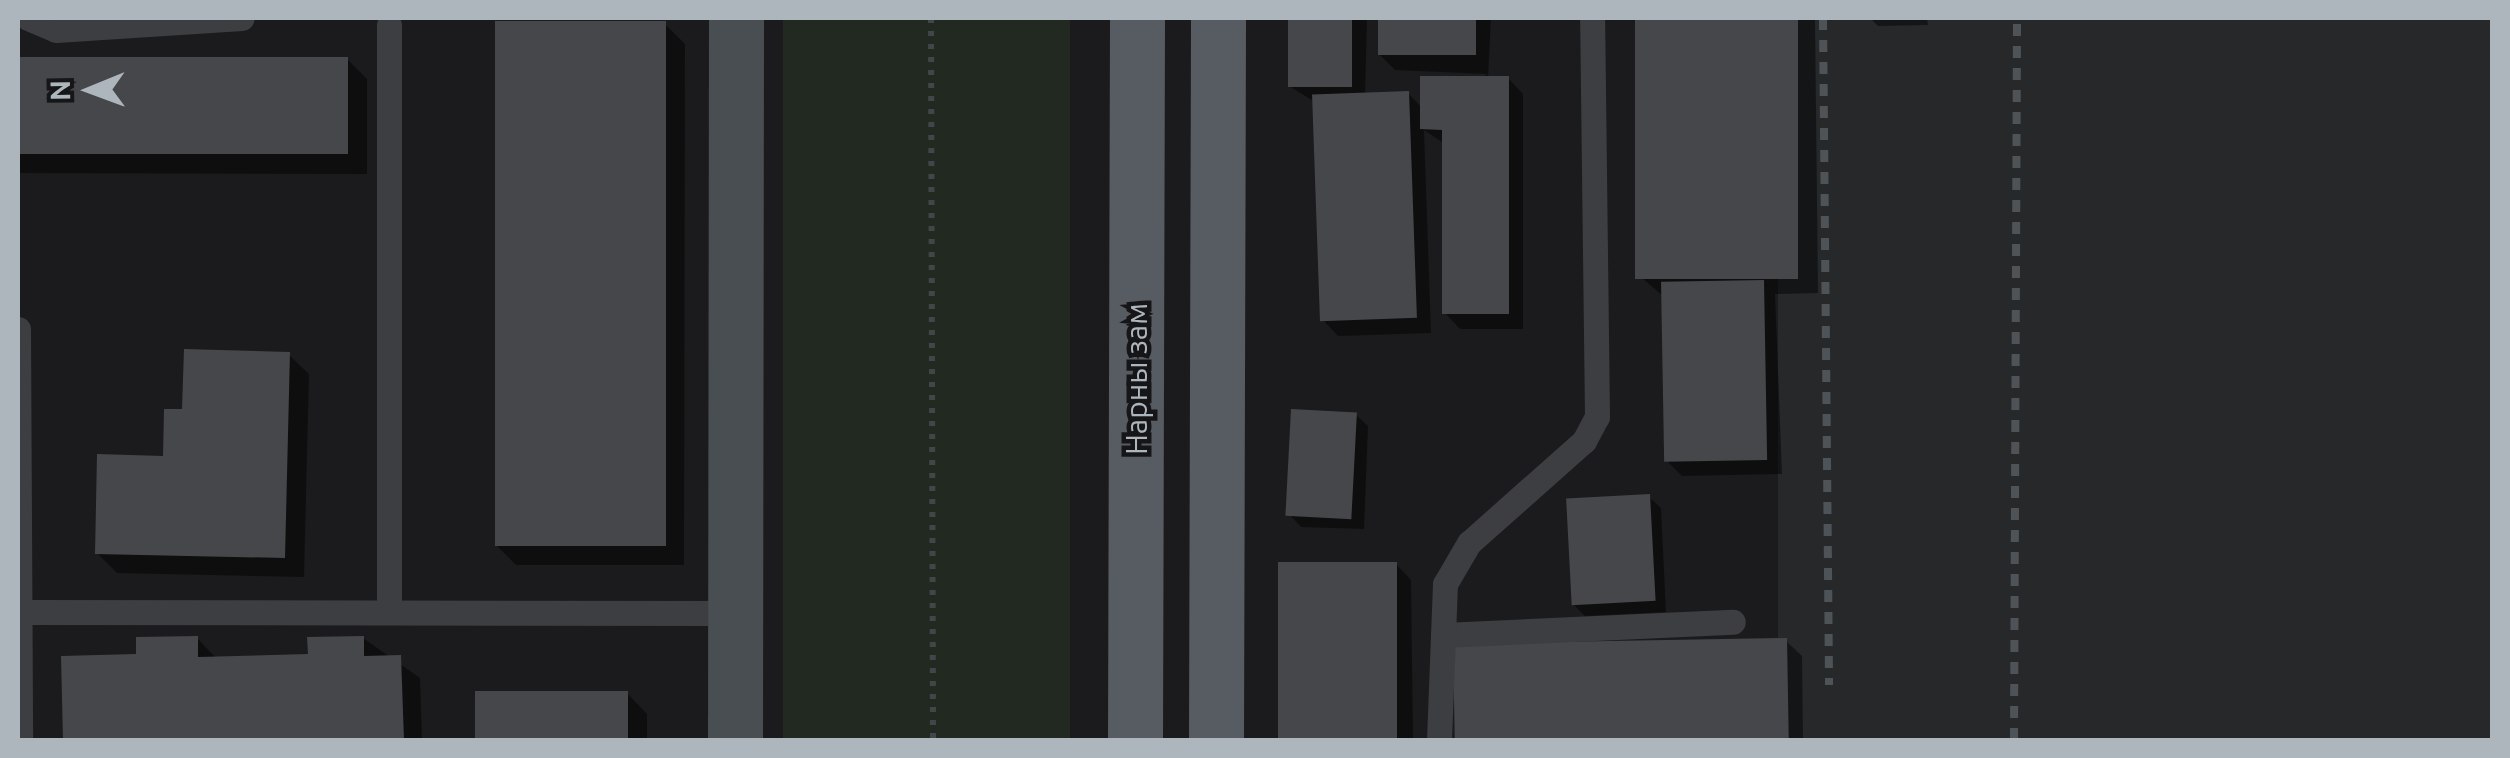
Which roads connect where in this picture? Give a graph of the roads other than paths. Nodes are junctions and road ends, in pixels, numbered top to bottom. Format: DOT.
graph roads {
  1 [pos="28,18"];
  2 [pos="242,18"];
  3 [pos="736,18"];
  4 [pos="1137,18"];
  5 [pos="1218,18"];
  6 [pos="1592,18"];
  7 [pos="388,25"];
  8 [pos="18,329"];
  9 [pos="389,610"];
  10 [pos="21,612"];
  11 [pos="735,613"];
  12 [pos="1733,622"];
  13 [pos="1443,635"];
  14 [pos="20,740"];
  15 [pos="734,740"];
  16 [pos="1135,740"];
  17 [pos="1216,740"];
  18 [pos="1440,740"];
  1 -- 2 [label="lane"];
  3 -- 11 [label="street"];
  4 -- 16 [label="main road, Нарны зам"];
  5 -- 17 [label="main road"];
  6 -- 13 [label="lane"];
  7 -- 9 [label="lane"];
  8 -- 10 [label="lane"];
  9 -- 10 [label="lane"];
  9 -- 11 [label="lane"];
  10 -- 14 [label="lane"];
  11 -- 15 [label="street"];
  12 -- 13 [label="lane"];
  13 -- 18 [label="lane"];
}
